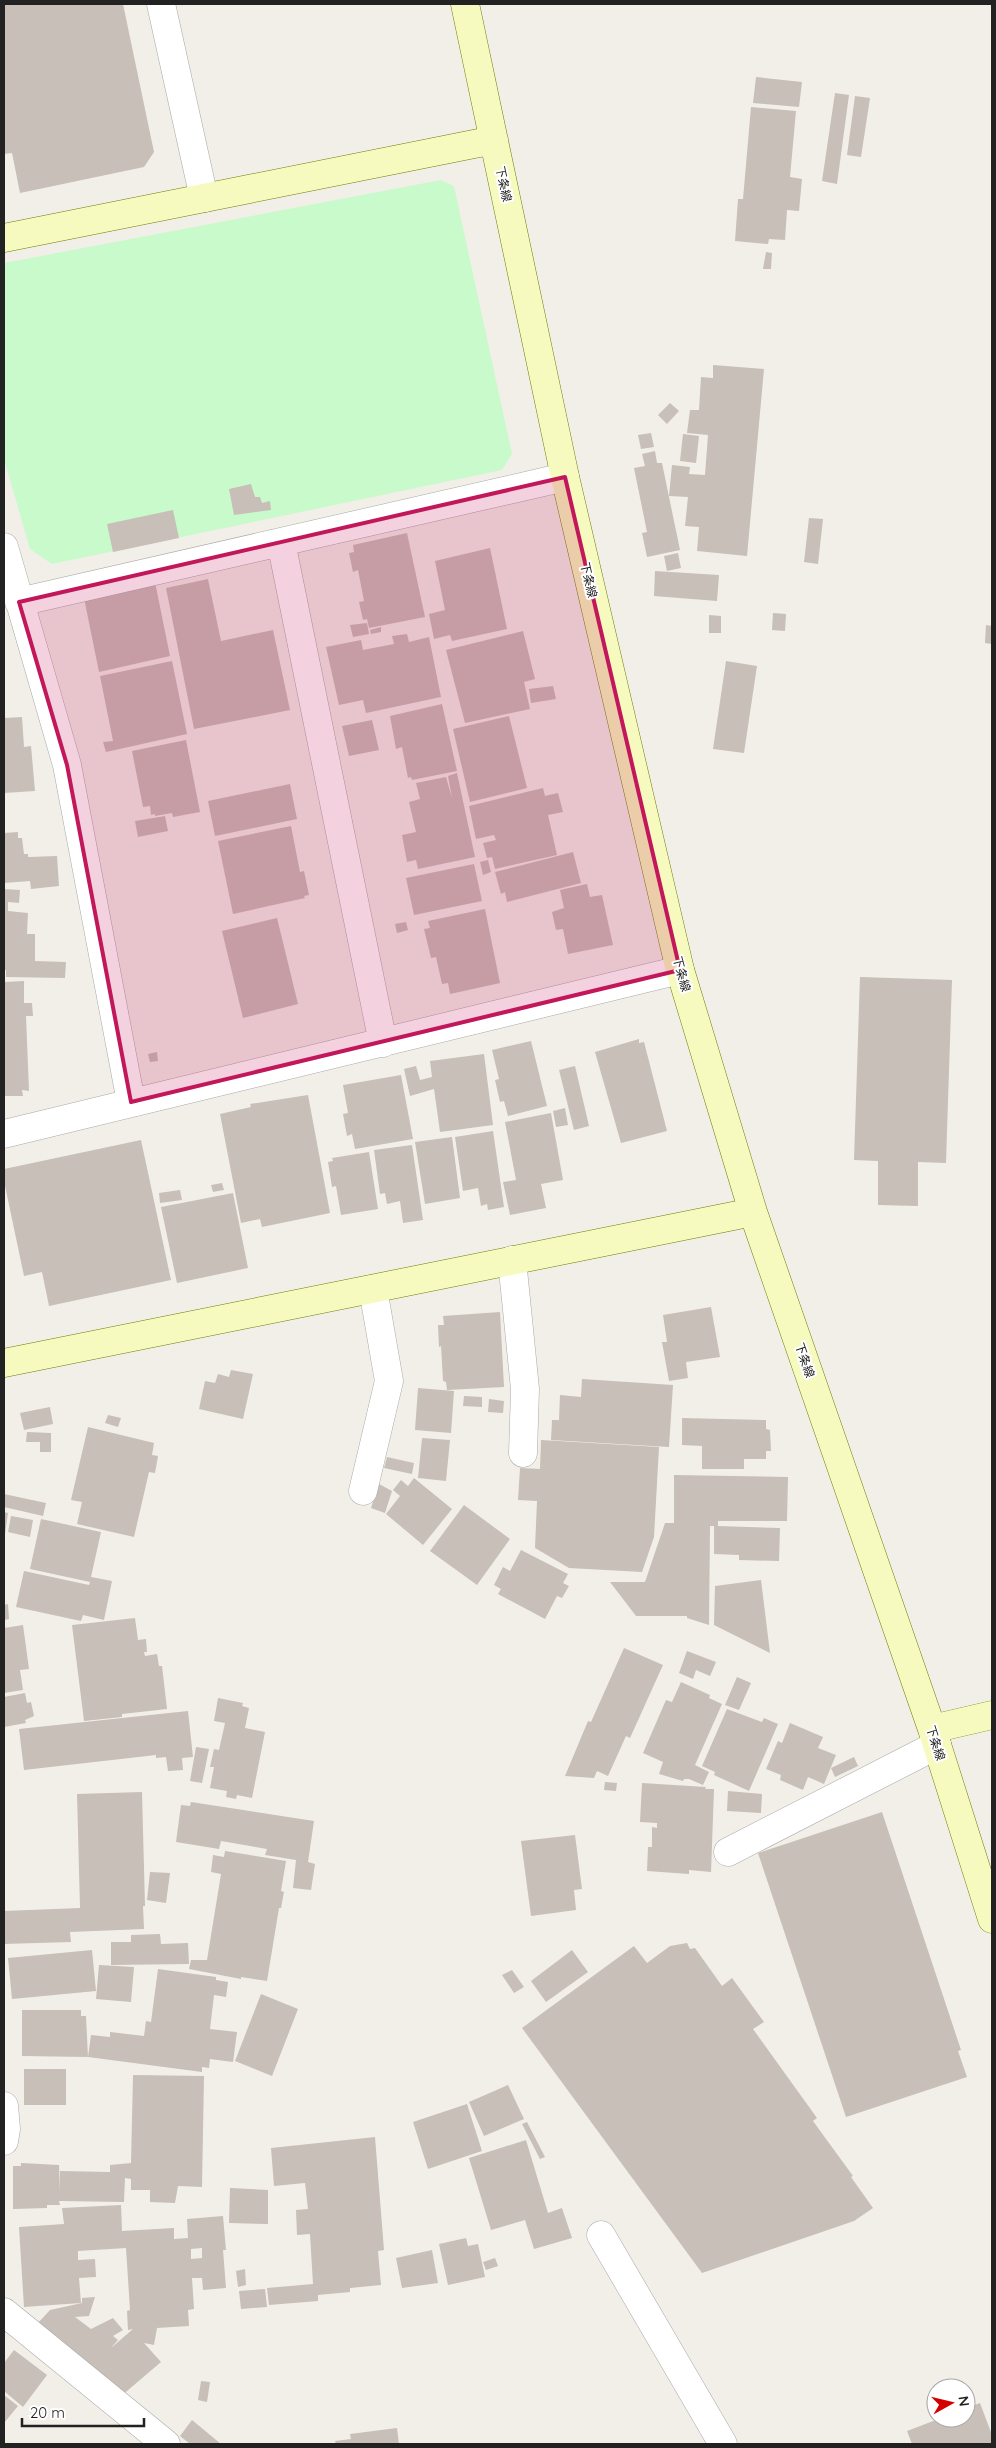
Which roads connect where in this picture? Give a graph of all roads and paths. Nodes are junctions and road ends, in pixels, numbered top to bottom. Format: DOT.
graph roads {
  1 [pos="160,4"];
  2 [pos="465,4"];
  3 [pos="494,140"];
  4 [pos="204,198"];
  5 [pos="4,238"];
  6 [pos="565,478"];
  7 [pos="281,542"];
  8 [pos="4,547"];
  9 [pos="19,602"];
  10 [pos="680,970"];
  11 [pos="383,1043"];
  12 [pos="131,1102"];
  13 [pos="4,1134"];
  14 [pos="754,1212"];
  15 [pos="512,1260"];
  16 [pos="373,1289"];
  17 [pos="4,1363"];
  18 [pos="523,1453"];
  19 [pos="363,1492"];
  20 [pos="992,1715"];
  21 [pos="935,1737"];
  22 [pos="728,1852"];
  23 [pos="992,1919"];
  24 [pos="4,2106"];
  25 [pos="4,2140"];
  26 [pos="601,2235"];
  27 [pos="4,2312"];
  28 [pos="166,2444"];
  29 [pos="723,2444"];
  1 -- 4 [label="street"];
  2 -- 3 [label="street, 下条線"];
  3 -- 4 [label="street"];
  3 -- 6 [label="street, 下条線"];
  4 -- 5 [label="street"];
  6 -- 7 [label="street"];
  6 -- 10 [label="street, 下条線"];
  7 -- 9 [label="street"];
  7 -- 11 [label="street"];
  8 -- 9 [label="street"];
  9 -- 12 [label="street"];
  10 -- 11 [label="street"];
  10 -- 14 [label="street, 下条線"];
  11 -- 12 [label="street"];
  12 -- 13 [label="street"];
  14 -- 15 [label="street"];
  14 -- 21 [label="street, 下条線"];
  15 -- 16 [label="street"];
  15 -- 18 [label="street"];
  16 -- 17 [label="street"];
  16 -- 19 [label="street"];
  20 -- 21 [label="street"];
  21 -- 22 [label="street"];
  21 -- 23 [label="street, 下条線"];
  24 -- 25 [label="street"];
  26 -- 29 [label="street"];
  27 -- 28 [label="street"];
}
